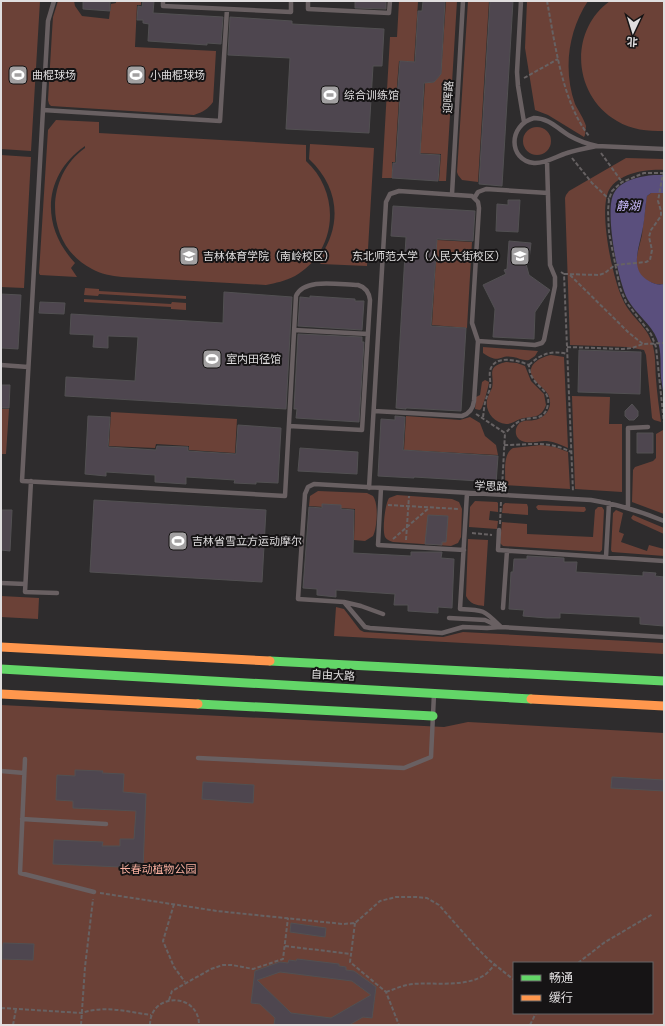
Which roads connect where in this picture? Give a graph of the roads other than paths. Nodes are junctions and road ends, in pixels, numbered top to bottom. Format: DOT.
graph roads {
  1 [pos="54,1"];
  2 [pos="163,1"];
  3 [pos="291,1"];
  4 [pos="308,1"];
  5 [pos="390,1"];
  6 [pos="463,1"];
  7 [pos="521,1"];
  8 [pos="226,9"];
  9 [pos="43,110"];
  10 [pos="524,122"];
  11 [pos="597,146"];
  12 [pos="664,149"];
  13 [pos="548,160"];
  14 [pos="548,193"];
  15 [pos="452,194"];
  16 [pos="475,197"];
  17 [pos="294,330"];
  18 [pos="368,334"];
  19 [pos="478,341"];
  20 [pos="1,365"];
  21 [pos="28,367"];
  22 [pos="374,411"];
  23 [pos="289,426"];
  24 [pos="648,427"];
  25 [pos="31,481"];
  26 [pos="369,488"];
  27 [pos="381,488"];
  28 [pos="467,493"];
  29 [pos="609,503"];
  30 [pos="628,508"];
  31 [pos="664,521"];
  32 [pos="499,530"];
  33 [pos="464,550"];
  34 [pos="507,551"];
  35 [pos="606,557"];
  36 [pos="664,561"];
  37 [pos="1,583"];
  38 [pos="25,584"];
  39 [pos="57,594"];
  40 [pos="344,602"];
  41 [pos="503,608"];
  42 [pos="383,614"];
  43 [pos="449,618"];
  44 [pos="502,627"];
  45 [pos="664,637"];
  46 [pos="1,647"];
  47 [pos="1,669"];
  48 [pos="664,681"];
  49 [pos="435,693"];
  50 [pos="1,694"];
  51 [pos="664,706"];
  52 [pos="433,716"];
  53 [pos="198,758"];
  54 [pos="25,759"];
  55 [pos="1,771"];
  56 [pos="24,772"];
  57 [pos="22,819"];
  58 [pos="106,824"];
  59 [pos="94,892"];
  1 -- 9 [label="lane"];
  2 -- 8 [label="lane"];
  3 -- 8 [label="lane"];
  4 -- 5 [label="lane"];
  6 -- 15 [label="lane, 迎晖路"];
  7 -- 10 [label="lane"];
  8 -- 9 [label="lane"];
  9 -- 21 [label="lane"];
  10 -- 11 [label="lane"];
  10 -- 13 [label="lane"];
  11 -- 12 [label="lane"];
  11 -- 13 [label="lane"];
  13 -- 14 [label="lane"];
  14 -- 16 [label="lane"];
  14 -- 19 [label="lane"];
  15 -- 16 [label="lane"];
  15 -- 22 [label="lane"];
  16 -- 19 [label="lane"];
  17 -- 18 [label="lane"];
  17 -- 18 [label="lane"];
  17 -- 23 [label="lane"];
  18 -- 23 [label="lane"];
  19 -- 22 [label="lane"];
  20 -- 21 [label="lane"];
  21 -- 25 [label="lane"];
  22 -- 26 [label="lane"];
  23 -- 25 [label="lane"];
  24 -- 30 [label="lane"];
  25 -- 38 [label="lane"];
  26 -- 27 [label="lane, 学思路"];
  26 -- 40 [label="lane, 学思路"];
  27 -- 28 [label="lane, 学思路"];
  27 -- 33 [label="lane"];
  28 -- 29 [label="lane, 学思路"];
  28 -- 33 [label="lane"];
  29 -- 30 [label="lane, 学思路"];
  29 -- 35 [label="lane"];
  30 -- 31 [label="lane, 学思路"];
  32 -- 34 [label="lane"];
  33 -- 44 [label="lane"];
  34 -- 35 [label="lane"];
  34 -- 41 [label="lane"];
  35 -- 36 [label="lane"];
  37 -- 38 [label="lane"];
  38 -- 39 [label="lane"];
  40 -- 42 [label="lane"];
  40 -- 44 [label="lane"];
  43 -- 44 [label="lane"];
  44 -- 45 [label="lane"];
  46 -- 48 [label="main road, 自由大路"];
  47 -- 49 [label="main road, 自由大路"];
  49 -- 51 [label="main road, 自由大路"];
  49 -- 52 [label="lane"];
  50 -- 52 [label="main road"];
  52 -- 53 [label="lane"];
  54 -- 56 [label="lane"];
  55 -- 56 [label="lane"];
  56 -- 57 [label="lane"];
  57 -- 58 [label="lane"];
  57 -- 59 [label="lane"];
}
